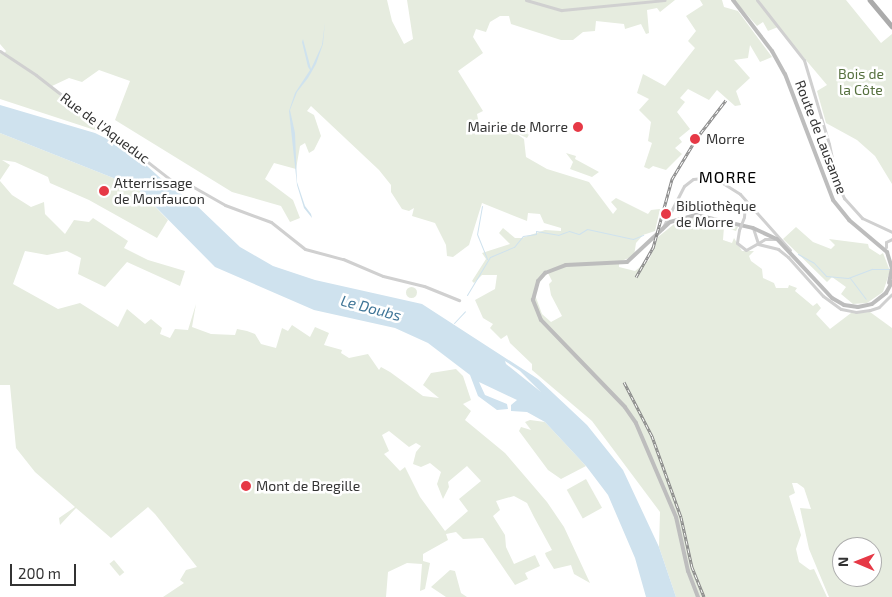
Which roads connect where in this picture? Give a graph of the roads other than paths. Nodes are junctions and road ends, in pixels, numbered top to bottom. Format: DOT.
graph roads {
  1 [pos="526,0"];
  2 [pos="665,0"];
  3 [pos="733,0"];
  4 [pos="757,0"];
  5 [pos="870,0"];
  6 [pos="892,26"];
  7 [pos="0,51"];
  8 [pos="745,201"];
  9 [pos="838,208"];
  10 [pos="753,228"];
  11 [pos="661,231"];
  12 [pos="892,232"];
  13 [pos="892,239"];
  14 [pos="758,244"];
  15 [pos="783,244"];
  16 [pos="886,247"];
  17 [pos="791,251"];
  18 [pos="892,258"];
  19 [pos="892,282"];
  20 [pos="892,294"];
  21 [pos="459,300"];
  22 [pos="698,597"];
  1 -- 2 [label="street"];
  3 -- 9 [label="main road, Route de Lausanne"];
  4 -- 12 [label="street"];
  5 -- 6 [label="main road"];
  7 -- 21 [label="street, Rue de l'Aqueduc"];
  8 -- 11 [label="street"];
  8 -- 14 [label="street, bridge"];
  8 -- 17 [label="street"];
  9 -- 16 [label="main road, Route de Lausanne"];
  9 -- 17 [label="main road, Route de Lausanne"];
  10 -- 11 [label="main road, Route de Lausanne"];
  10 -- 14 [label="street"];
  10 -- 15 [label="main road, Route de Lausanne"];
  11 -- 22 [label="main road, Route de Lausanne"];
  13 -- 16 [label="street"];
  14 -- 15 [label="street"];
  14 -- 20 [label="street"];
  15 -- 17 [label="main road, Route de Lausanne"];
  16 -- 18 [label="main road, Route de Lausanne"];
  17 -- 19 [label="main road, Route de Lausanne"];
}
